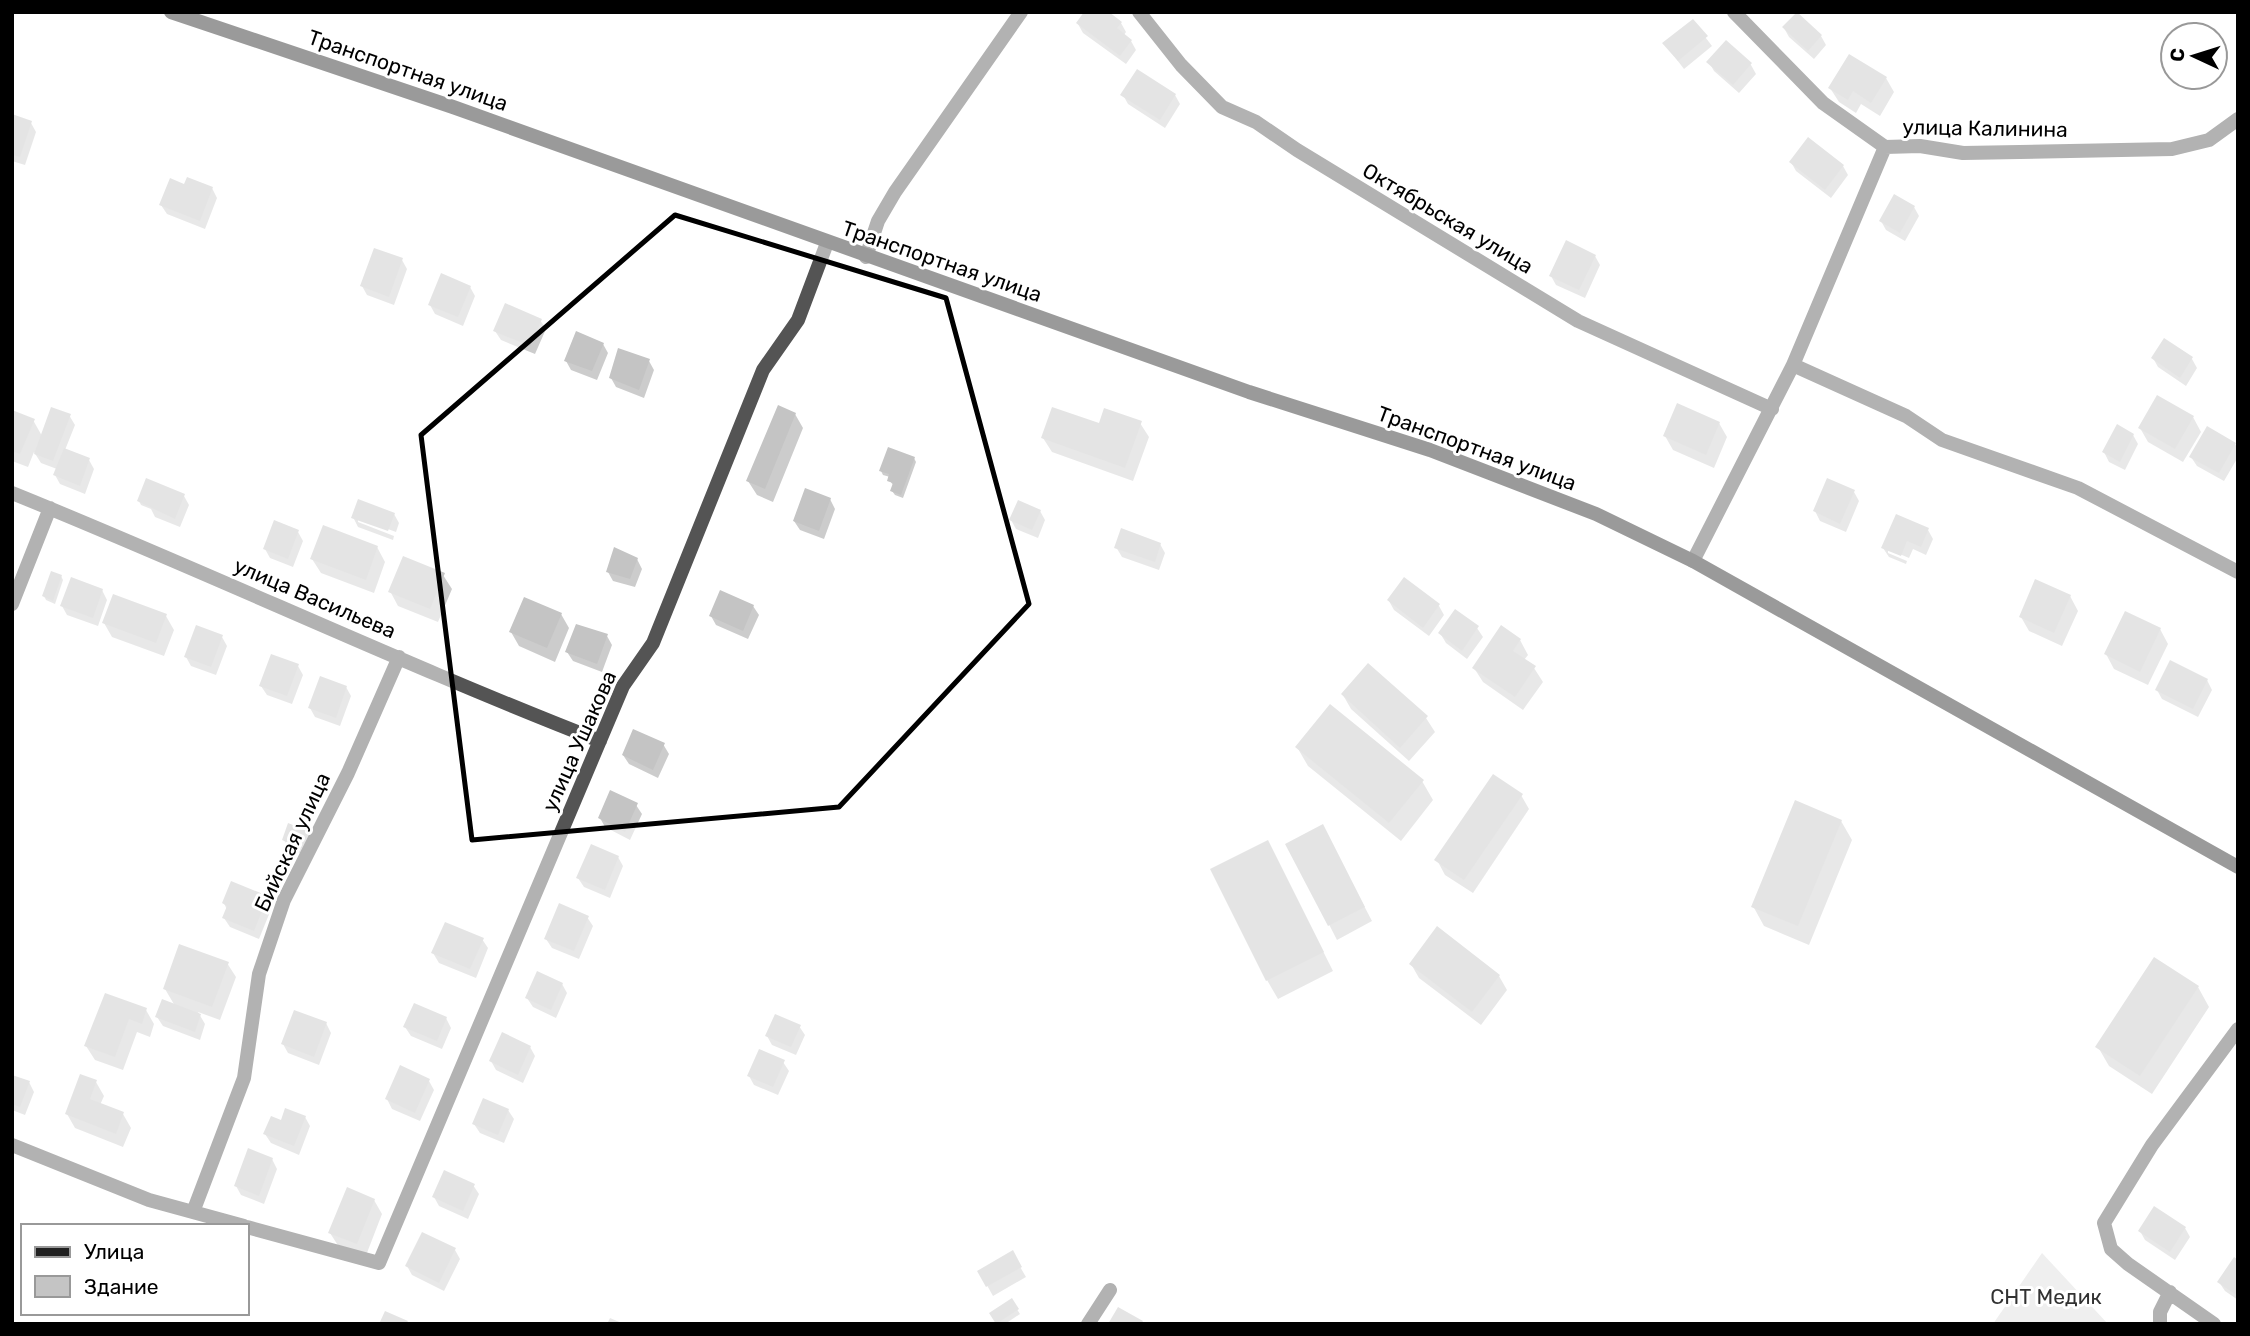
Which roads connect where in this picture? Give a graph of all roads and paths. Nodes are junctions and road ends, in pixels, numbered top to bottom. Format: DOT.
graph roads {
  1 [pos="171,12"];
  2 [pos="1021,12"];
  3 [pos="1139,12"];
  4 [pos="1734,12"];
  5 [pos="2238,119"];
  6 [pos="1885,147"];
  7 [pos="827,243"];
  8 [pos="866,257"];
  9 [pos="1793,365"];
  10 [pos="1772,409"];
  11 [pos="12,493"];
  12 [pos="50,508"];
  13 [pos="1693,561"];
  14 [pos="2238,572"];
  15 [pos="12,604"];
  16 [pos="399,657"];
  17 [pos="600,741"];
  18 [pos="2238,867"];
  19 [pos="2238,1029"];
  20 [pos="12,1146"];
  21 [pos="192,1212"];
  22 [pos="237,1224"];
  23 [pos="248,1227"];
  24 [pos="1110,1290"];
  25 [pos="2170,1292"];
  26 [pos="1088,1324"];
  27 [pos="2160,1324"];
  28 [pos="2214,1324"];
  1 -- 7 [label="main road, Транспортная улица"];
  2 -- 8 [label="street"];
  3 -- 10 [label="street, Октябрьская улица"];
  4 -- 6 [label="street, улица Калинина"];
  5 -- 6 [label="street, улица Калинина"];
  6 -- 9 [label="street"];
  7 -- 8 [label="main road, Транспортная улица"];
  7 -- 17 [label="street, улица Ушакова"];
  8 -- 13 [label="main road, Транспортная улица"];
  9 -- 10 [label="street"];
  9 -- 14 [label="street"];
  10 -- 13 [label="street"];
  11 -- 12 [label="street, улица Васильева"];
  12 -- 15 [label="street"];
  12 -- 16 [label="street, улица Васильева"];
  13 -- 18 [label="main road, Транспортная улица"];
  16 -- 17 [label="street, улица Васильева"];
  16 -- 21 [label="street, Бийская улица"];
  17 -- 23 [label="street, улица Ушакова"];
  19 -- 25 [label="street"];
  20 -- 21 [label="street"];
  21 -- 22 [label="street"];
  24 -- 26 [label="street"];
  25 -- 27 [label="street"];
  25 -- 28 [label="street"];
}
